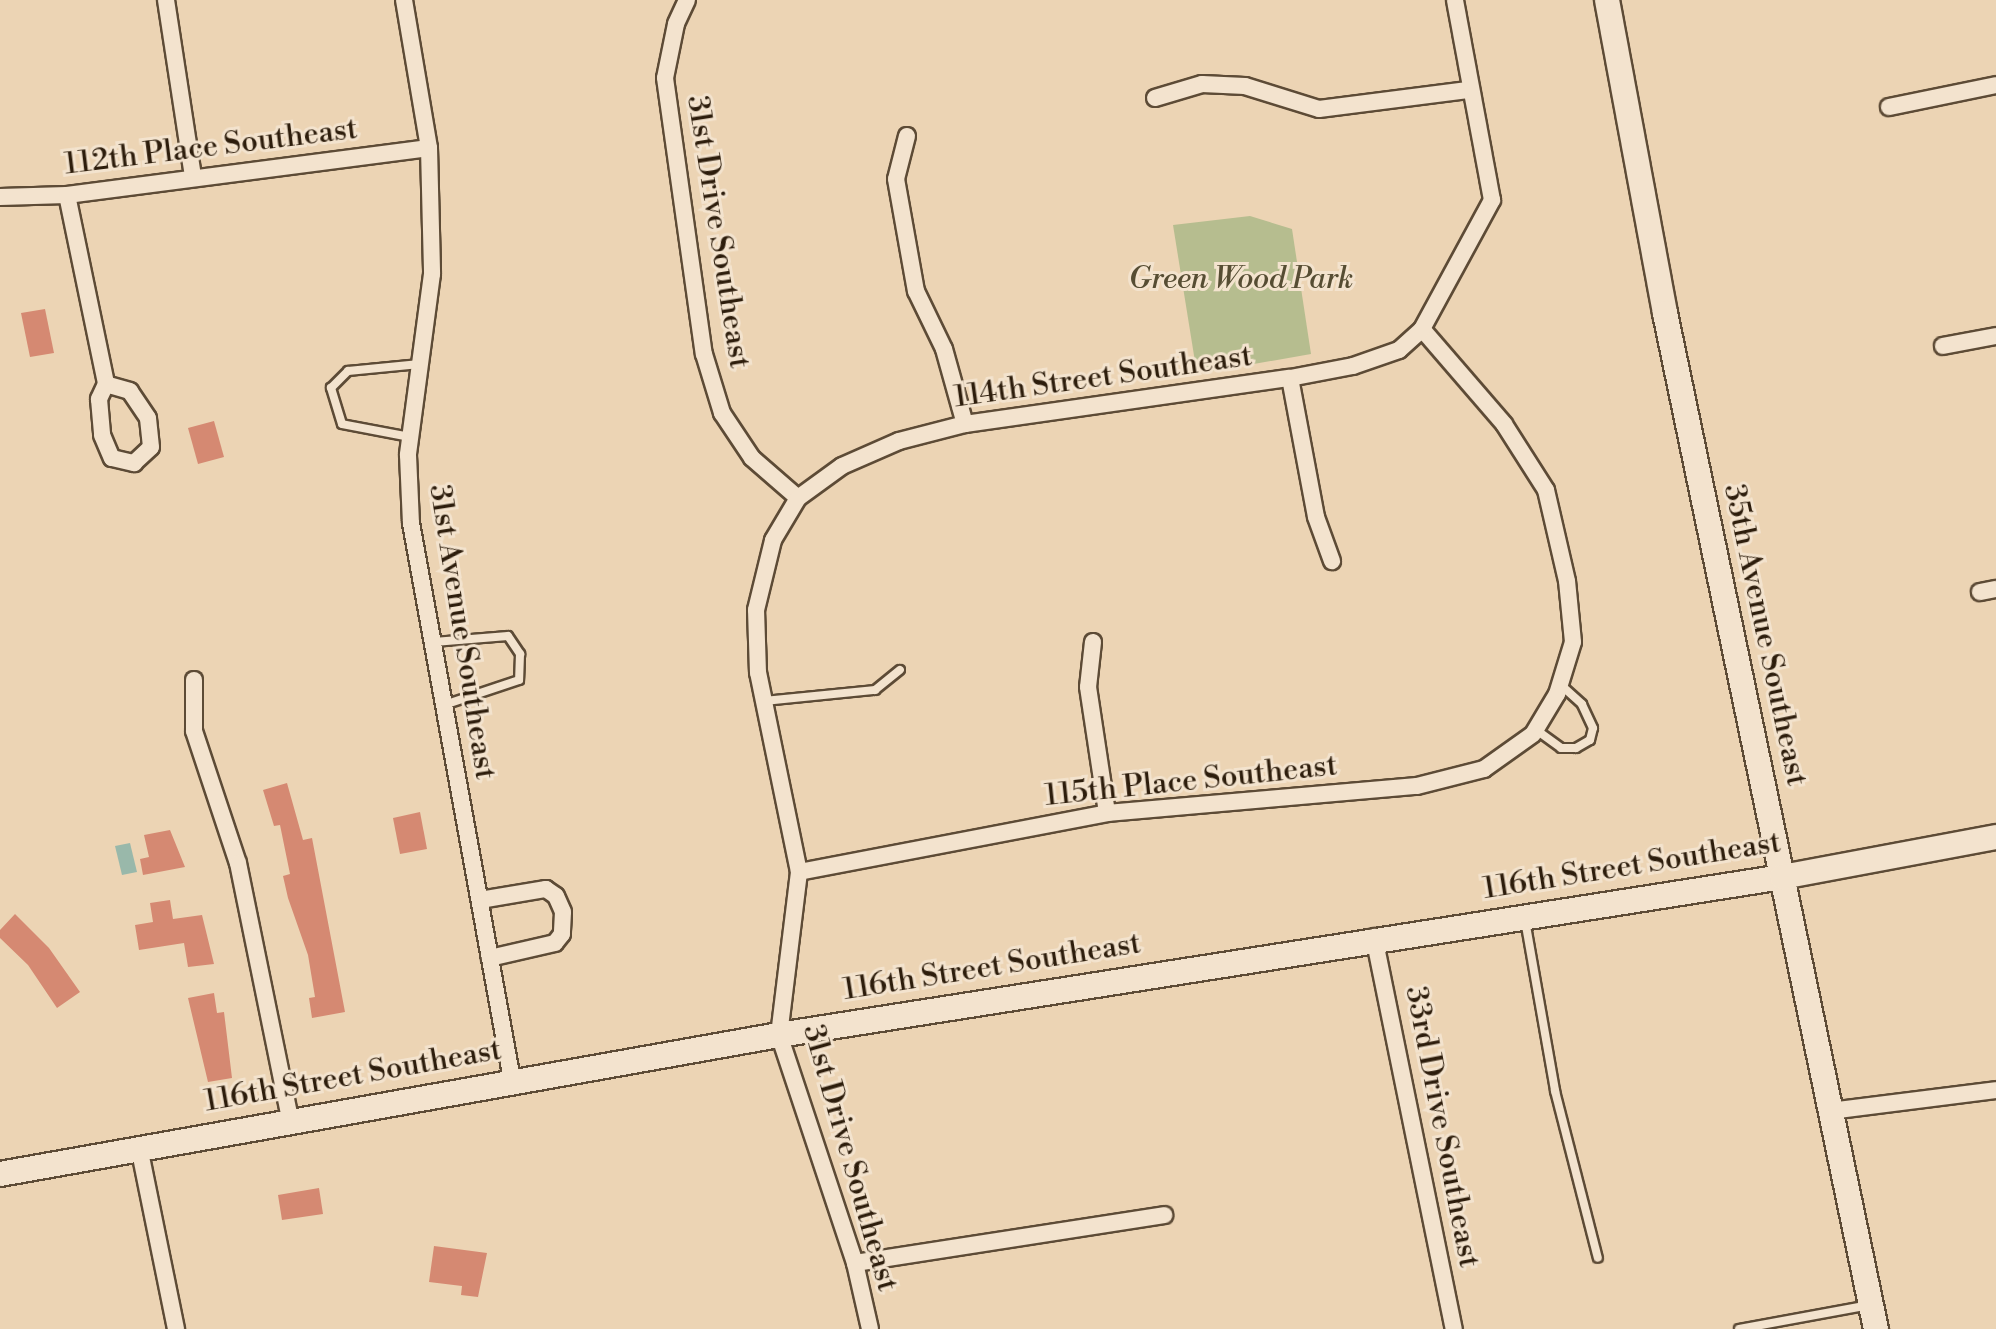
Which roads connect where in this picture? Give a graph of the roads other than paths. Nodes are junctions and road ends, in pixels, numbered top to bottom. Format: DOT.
graph roads {
  1 [pos="165,0"];
  2 [pos="404,0"];
  3 [pos="687,0"];
  4 [pos="1455,0"];
  5 [pos="1607,0"];
  6 [pos="1996,85"];
  7 [pos="1468,90"];
  8 [pos="1155,98"];
  9 [pos="1889,107"];
  10 [pos="907,136"];
  11 [pos="429,148"];
  12 [pos="193,177"];
  13 [pos="67,195"];
  14 [pos="0,197"];
  15 [pos="1422,329"];
  16 [pos="1996,336"];
  17 [pos="1943,346"];
  18 [pos="420,364"];
  19 [pos="1290,378"];
  20 [pos="106,384"];
  21 [pos="965,424"];
  22 [pos="410,437"];
  23 [pos="798,498"];
  24 [pos="1332,561"];
  25 [pos="1093,642"];
  26 [pos="433,643"];
  27 [pos="900,670"];
  28 [pos="194,680"];
  29 [pos="1559,689"];
  30 [pos="764,701"];
  31 [pos="444,705"];
  32 [pos="1535,729"];
  33 [pos="1107,813"];
  34 [pos="1996,837"];
  35 [pos="799,872"];
  36 [pos="1782,877"];
  37 [pos="480,900"];
  38 [pos="1524,915"];
  39 [pos="1374,937"];
  40 [pos="490,958"];
  41 [pos="779,1035"];
  42 [pos="512,1080"];
  43 [pos="1996,1090"];
  44 [pos="1830,1111"];
  45 [pos="290,1119"];
  46 [pos="139,1147"];
  47 [pos="0,1174"];
  48 [pos="1164,1215"];
  49 [pos="1598,1258"];
  50 [pos="855,1263"];
  51 [pos="1874,1317"];
  52 [pos="176,1329"];
  53 [pos="870,1329"];
  54 [pos="1454,1329"];
  55 [pos="1739,1329"];
  1 -- 12 [label="street"];
  2 -- 11 [label="street, 31st Avenue Southeast"];
  3 -- 23 [label="street, 31st Drive Southeast"];
  4 -- 7 [label="street"];
  5 -- 36 [label="street, 35th Avenue Southeast"];
  6 -- 9 [label="street"];
  7 -- 8 [label="street"];
  7 -- 15 [label="street"];
  10 -- 21 [label="street"];
  11 -- 12 [label="street, 112th Place Southeast"];
  11 -- 18 [label="street, 31st Avenue Southeast"];
  12 -- 13 [label="street, 112th Place Southeast"];
  13 -- 14 [label="street, 112th Place Southeast"];
  13 -- 20 [label="street"];
  15 -- 19 [label="street, 114th Street Southeast"];
  15 -- 29 [label="street, 115th Place Southeast"];
  16 -- 17 [label="street"];
  18 -- 22 [label="street, 31st Avenue Southeast"];
  18 -- 22 [label="lane"];
  19 -- 21 [label="street, 114th Street Southeast"];
  19 -- 24 [label="street"];
  20 -- 20 [label="street"];
  21 -- 23 [label="street, 114th Street Southeast"];
  22 -- 26 [label="street, 31st Avenue Southeast"];
  23 -- 30 [label="street, 31st Drive Southeast"];
  25 -- 33 [label="street"];
  26 -- 31 [label="street, 31st Avenue Southeast"];
  26 -- 31 [label="lane"];
  27 -- 30 [label="lane"];
  28 -- 45 [label="street"];
  29 -- 32 [label="street, 115th Place Southeast"];
  29 -- 32 [label="lane"];
  30 -- 35 [label="street, 31st Drive Southeast"];
  31 -- 37 [label="street, 31st Avenue Southeast"];
  32 -- 33 [label="street, 115th Place Southeast"];
  33 -- 35 [label="street, 115th Place Southeast"];
  34 -- 36 [label="street, 116th Street Southeast"];
  35 -- 41 [label="street, 31st Drive Southeast"];
  36 -- 38 [label="street, 116th Street Southeast"];
  36 -- 44 [label="street, 35th Avenue Southeast"];
  37 -- 40 [label="street, 31st Avenue Southeast"];
  37 -- 40 [label="street"];
  38 -- 39 [label="street, 116th Street Southeast"];
  38 -- 49 [label="lane"];
  39 -- 41 [label="street, 116th Street Southeast"];
  39 -- 54 [label="street, 33rd Drive Southeast"];
  40 -- 42 [label="street, 31st Avenue Southeast"];
  41 -- 42 [label="street, 116th Street Southeast"];
  41 -- 50 [label="street, 31st Drive Southeast"];
  42 -- 45 [label="street, 116th Street Southeast"];
  43 -- 44 [label="street"];
  44 -- 51 [label="street, 35th Avenue Southeast"];
  45 -- 46 [label="street, 116th Street Southeast"];
  46 -- 47 [label="street, 116th Street Southeast"];
  46 -- 52 [label="street"];
  48 -- 50 [label="street"];
  50 -- 53 [label="street, 31st Drive Southeast"];
  51 -- 55 [label="lane"];
}
